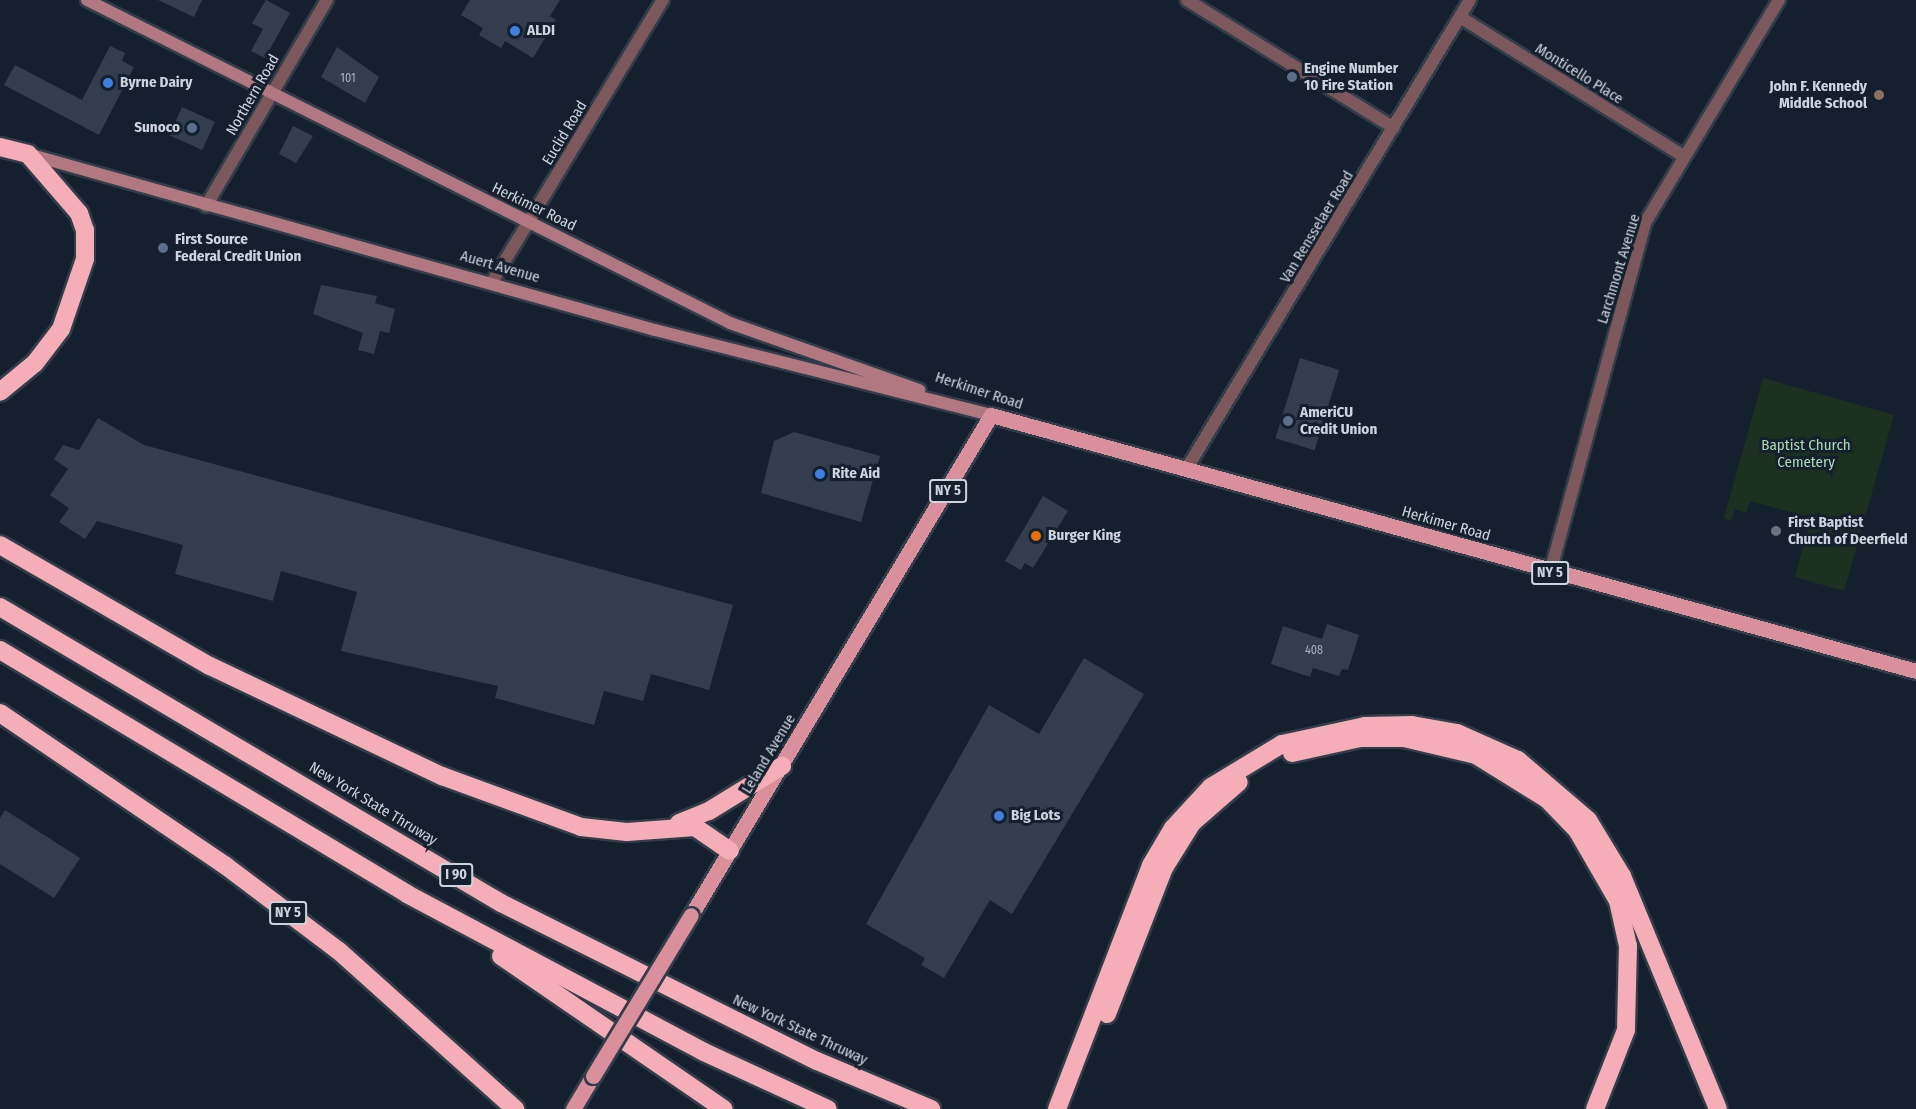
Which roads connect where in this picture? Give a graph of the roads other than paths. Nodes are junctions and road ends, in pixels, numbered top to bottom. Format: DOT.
graph roads {
  1 [pos="87,0"];
  2 [pos="327,0"];
  3 [pos="663,0"];
  4 [pos="1187,0"];
  5 [pos="1470,0"];
  6 [pos="1779,0"];
  7 [pos="1460,17"];
  8 [pos="269,95"];
  9 [pos="1394,128"];
  10 [pos="0,147"];
  11 [pos="28,154"];
  12 [pos="1683,156"];
  13 [pos="206,206"];
  14 [pos="527,224"];
  15 [pos="492,282"];
  16 [pos="0,392"];
  17 [pos="991,415"];
  18 [pos="1187,468"];
  19 [pos="0,545"];
  20 [pos="1551,573"];
  21 [pos="0,607"];
  22 [pos="0,651"];
  23 [pos="1916,671"];
  24 [pos="0,713"];
  25 [pos="782,766"];
  26 [pos="672,826"];
  27 [pos="730,851"];
  28 [pos="407,894"];
  29 [pos="1076,1078"];
  30 [pos="515,1109"];
  31 [pos="573,1109"];
  32 [pos="724,1109"];
  33 [pos="828,1109"];
  34 [pos="931,1109"];
  35 [pos="1057,1109"];
  36 [pos="1070,1109"];
  37 [pos="1595,1109"];
  38 [pos="1718,1109"];
  1 -- 8 [label="main road, Herkimer Road"];
  2 -- 8 [label="street, Northern Road"];
  3 -- 14 [label="street, Euclid Road"];
  4 -- 9 [label="street"];
  5 -- 7 [label="street, Van Rensselaer Road"];
  6 -- 12 [label="street, Larchmont Avenue"];
  7 -- 9 [label="street, Van Rensselaer Road"];
  7 -- 12 [label="street, Monticello Place"];
  8 -- 13 [label="street, Northern Road"];
  8 -- 14 [label="main road, Herkimer Road"];
  9 -- 18 [label="street, Van Rensselaer Road"];
  10 -- 11 [label="highway, Auert Avenue"];
  11 -- 13 [label="main road, Auert Avenue"];
  11 -- 16 [label="highway"];
  12 -- 20 [label="street, Larchmont Avenue"];
  13 -- 15 [label="main road, Auert Avenue"];
  14 -- 15 [label="street, Euclid Road"];
  14 -- 17 [label="main road, Herkimer Road"];
  15 -- 17 [label="main road, Auert Avenue"];
  17 -- 18 [label="main road, Herkimer Road / NY 5"];
  17 -- 25 [label="main road, Leland Avenue / NY 5"];
  18 -- 20 [label="main road, Herkimer Road / NY 5"];
  19 -- 26 [label="highway, NY 5"];
  20 -- 23 [label="main road, Herkimer Road / NY 5"];
  21 -- 34 [label="highway, New York State Thruway / I 90"];
  22 -- 28 [label="highway, I 90"];
  24 -- 30 [label="highway, NY 5"];
  25 -- 26 [label="highway, NY 5"];
  25 -- 27 [label="main road, Leland Avenue / NY 5"];
  26 -- 27 [label="highway"];
  27 -- 31 [label="main road, Leland Avenue / NY 5, bridge"];
  28 -- 32 [label="highway"];
  28 -- 33 [label="highway, I 90"];
  29 -- 35 [label="highway"];
  29 -- 36 [label="highway"];
  29 -- 37 [label="highway"];
  29 -- 38 [label="highway"];
}
